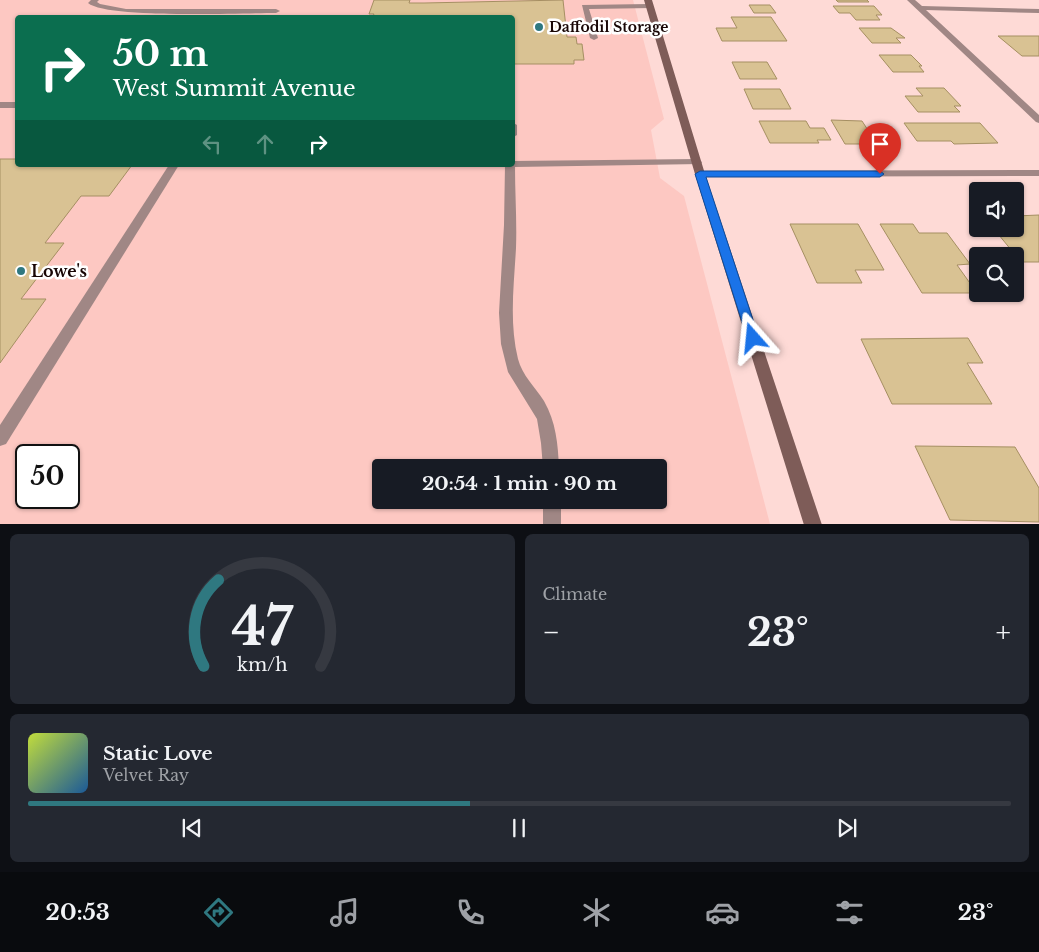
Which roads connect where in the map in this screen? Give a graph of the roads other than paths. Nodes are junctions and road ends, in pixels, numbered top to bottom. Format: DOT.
graph roads {
  1 [pos="95,0"];
  2 [pos="911,0"];
  3 [pos="649,3"];
  4 [pos="920,8"];
  5 [pos="276,11"];
  6 [pos="1039,11"];
  7 [pos="594,38"];
  8 [pos="0,105"];
  9 [pos="15,105"];
  10 [pos="1039,120"];
  11 [pos="515,164"];
  12 [pos="173,167"];
  13 [pos="511,167"];
  14 [pos="698,168"];
  15 [pos="1039,173"];
  16 [pos="0,439"];
  17 [pos="551,459"];
  18 [pos="552,509"];
  19 [pos="552,524"];
  20 [pos="813,524"];
  1 -- 5 [label="street"];
  2 -- 4 [label="street"];
  3 -- 7 [label="street"];
  3 -- 14 [label="main road"];
  4 -- 6 [label="street"];
  4 -- 10 [label="street"];
  8 -- 9 [label="street"];
  11 -- 14 [label="street"];
  12 -- 16 [label="street"];
  13 -- 17 [label="street"];
  14 -- 15 [label="street"];
  14 -- 20 [label="main road"];
  18 -- 19 [label="street"];
}
